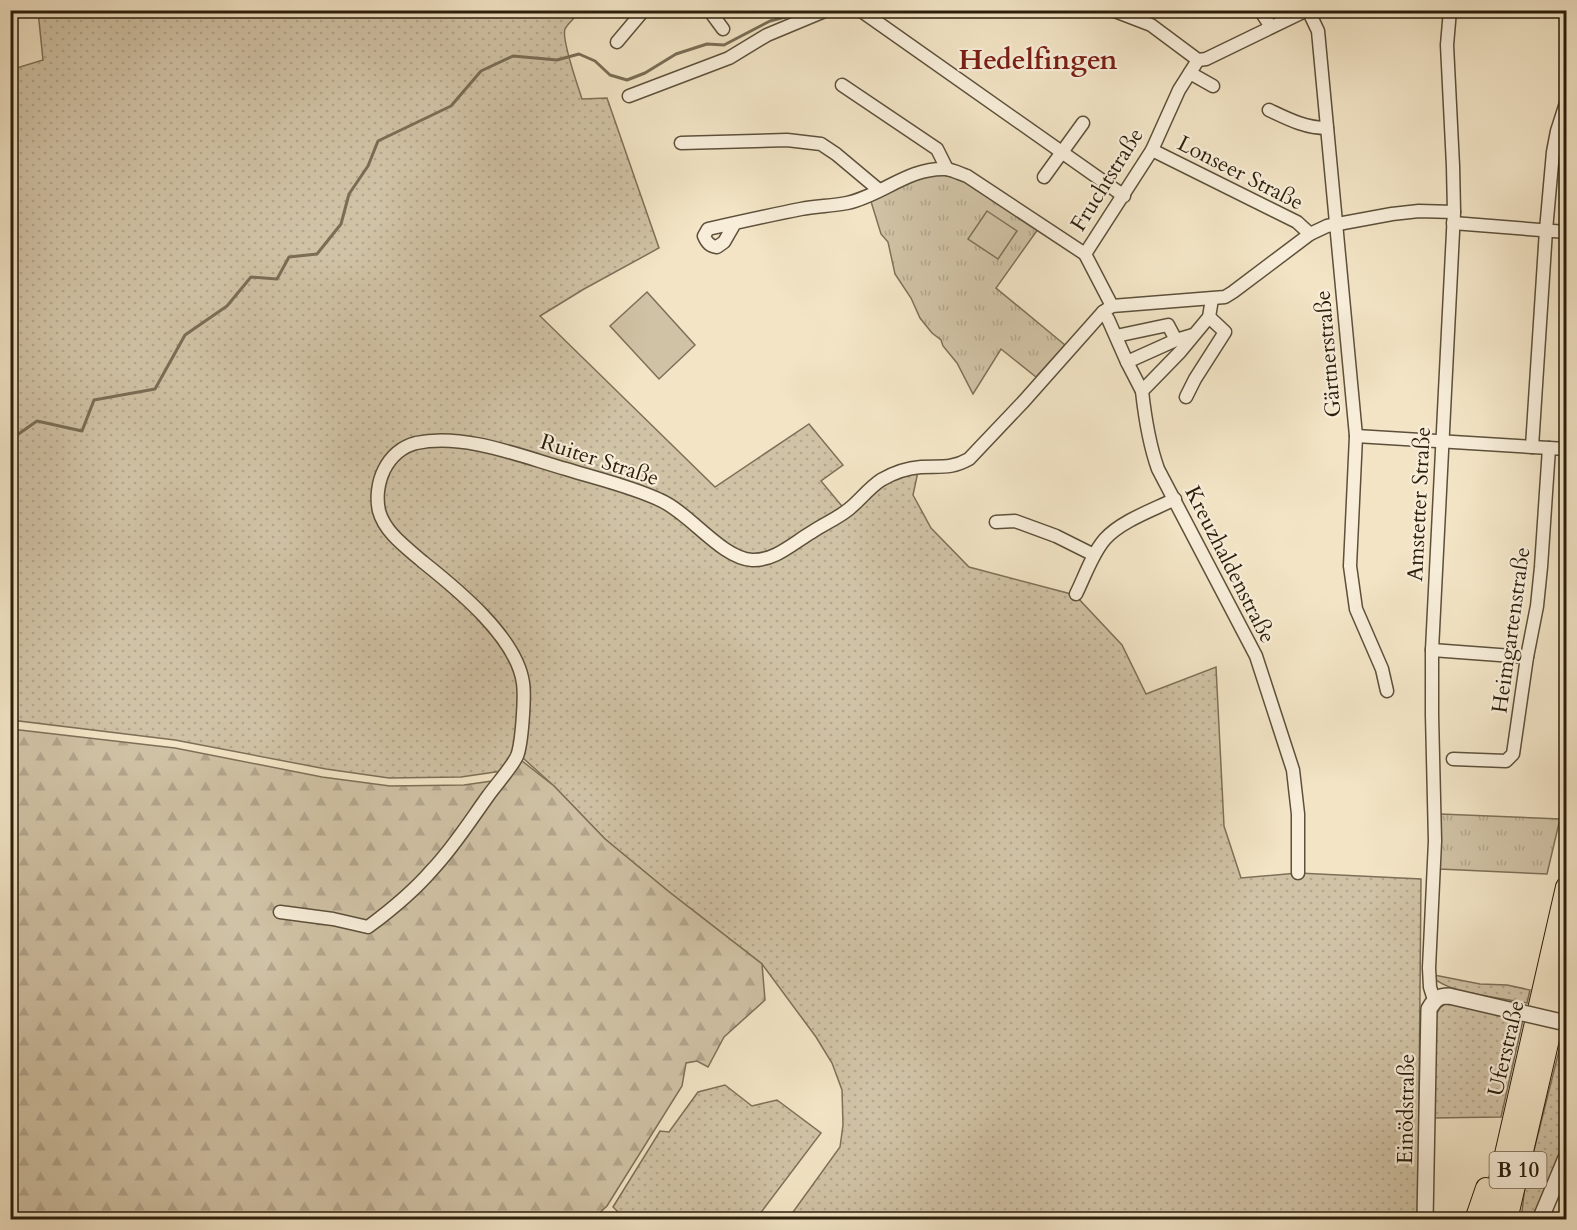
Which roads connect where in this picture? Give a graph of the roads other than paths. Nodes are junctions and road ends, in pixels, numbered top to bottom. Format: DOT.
graph roads {
  1 [pos="644,10"];
  2 [pos="710,10"];
  3 [pos="827,10"];
  4 [pos="860,10"];
  5 [pos="1112,10"];
  6 [pos="1151,10"];
  7 [pos="1260,10"];
  8 [pos="1307,10"];
  9 [pos="1450,10"];
  10 [pos="1147,23"];
  11 [pos="1271,27"];
  12 [pos="723,29"];
  13 [pos="617,42"];
  14 [pos="1198,60"];
  15 [pos="1190,74"];
  16 [pos="842,85"];
  17 [pos="1213,87"];
  18 [pos="629,96"];
  19 [pos="1566,103"];
  20 [pos="1269,110"];
  21 [pos="1083,123"];
  22 [pos="1328,128"];
  23 [pos="681,143"];
  24 [pos="1152,150"];
  25 [pos="1062,152"];
  26 [pos="947,169"];
  27 [pos="1044,177"];
  28 [pos="879,190"];
  29 [pos="1124,196"];
  30 [pos="1454,217"];
  31 [pos="735,223"];
  32 [pos="1336,224"];
  33 [pos="1546,230"];
  34 [pos="1566,232"];
  35 [pos="1310,234"];
  36 [pos="1084,254"];
  37 [pos="1212,299"];
  38 [pos="1107,309"];
  39 [pos="1209,317"];
  40 [pos="1193,335"];
  41 [pos="1116,336"];
  42 [pos="1176,340"];
  43 [pos="1127,362"];
  44 [pos="1142,391"];
  45 [pos="1186,397"];
  46 [pos="1356,436"];
  47 [pos="1442,442"];
  48 [pos="1532,447"];
  49 [pos="1549,448"];
  50 [pos="1566,448"];
  51 [pos="1175,499"];
  52 [pos="996,522"];
  53 [pos="1094,555"];
  54 [pos="1076,594"];
  55 [pos="1432,650"];
  56 [pos="1527,657"];
  57 [pos="1387,691"];
  58 [pos="1453,759"];
  59 [pos="1298,873"];
  60 [pos="1566,887"];
  61 [pos="280,912"];
  62 [pos="1566,966"];
  63 [pos="1434,1000"];
  64 [pos="1566,1023"];
  65 [pos="1530,1121"];
  66 [pos="1507,1146"];
  67 [pos="1566,1158"];
  68 [pos="1425,1220"];
  69 [pos="1475,1220"];
  70 [pos="1490,1220"];
  71 [pos="1507,1220"];
  72 [pos="1518,1220"];
  73 [pos="1540,1220"];
  1 -- 13 [label="street"];
  2 -- 12 [label="street"];
  3 -- 18 [label="street"];
  4 -- 25 [label="street"];
  5 -- 10 [label="street"];
  6 -- 10 [label="street"];
  7 -- 11 [label="street"];
  8 -- 11 [label="street"];
  8 -- 22 [label="street, Gärtnerstraße"];
  9 -- 30 [label="street, Amstetter Straße"];
  10 -- 14 [label="street"];
  11 -- 14 [label="street"];
  14 -- 15 [label="street, Fruchtstraße"];
  15 -- 17 [label="street"];
  15 -- 24 [label="street, Fruchtstraße"];
  16 -- 26 [label="street"];
  19 -- 33 [label="street"];
  20 -- 22 [label="street"];
  21 -- 25 [label="street"];
  22 -- 32 [label="street, Gärtnerstraße"];
  23 -- 28 [label="street"];
  24 -- 29 [label="street, Fruchtstraße"];
  24 -- 35 [label="street, Lonseer Straße"];
  25 -- 27 [label="street"];
  25 -- 29 [label="street"];
  26 -- 28 [label="street"];
  26 -- 36 [label="street"];
  28 -- 31 [label="street"];
  29 -- 36 [label="street, Fruchtstraße"];
  30 -- 32 [label="street"];
  30 -- 33 [label="street"];
  30 -- 47 [label="street, Amstetter Straße"];
  32 -- 35 [label="street"];
  32 -- 46 [label="street, Gärtnerstraße"];
  33 -- 34 [label="street"];
  33 -- 48 [label="street"];
  35 -- 37 [label="street"];
  36 -- 38 [label="street, Fruchtstraße"];
  37 -- 38 [label="street"];
  37 -- 39 [label="street"];
  38 -- 41 [label="street, Fruchtstraße"];
  38 -- 61 [label="street, Ruiter Straße"];
  39 -- 40 [label="street"];
  39 -- 45 [label="street"];
  40 -- 42 [label="street"];
  40 -- 44 [label="street"];
  41 -- 42 [label="street"];
  41 -- 43 [label="street, Fruchtstraße"];
  42 -- 43 [label="street"];
  43 -- 44 [label="street, Fruchtstraße"];
  44 -- 51 [label="street, Kreuzhaldenstraße"];
  46 -- 47 [label="street"];
  46 -- 57 [label="street, Gärtnerstraße"];
  47 -- 48 [label="street"];
  47 -- 55 [label="street, Amstetter Straße"];
  48 -- 49 [label="street"];
  49 -- 50 [label="street"];
  49 -- 56 [label="street, Heimgartenstraße"];
  51 -- 53 [label="street"];
  51 -- 59 [label="street, Kreuzhaldenstraße"];
  52 -- 53 [label="street"];
  53 -- 54 [label="street"];
  55 -- 56 [label="street"];
  55 -- 63 [label="street, Amstetter Straße"];
  56 -- 58 [label="street, Heimgartenstraße"];
  60 -- 66 [label="highway, Uferstraße / B 10"];
  62 -- 65 [label="highway, Uferstraße / B 10"];
  63 -- 64 [label="street, bridge"];
  63 -- 68 [label="street, Einödstraße"];
  65 -- 71 [label="highway, Uferstraße / B 10"];
  65 -- 72 [label="highway"];
  66 -- 69 [label="highway"];
  66 -- 70 [label="highway, Uferstraße / B 10"];
  67 -- 73 [label="street"];
}
